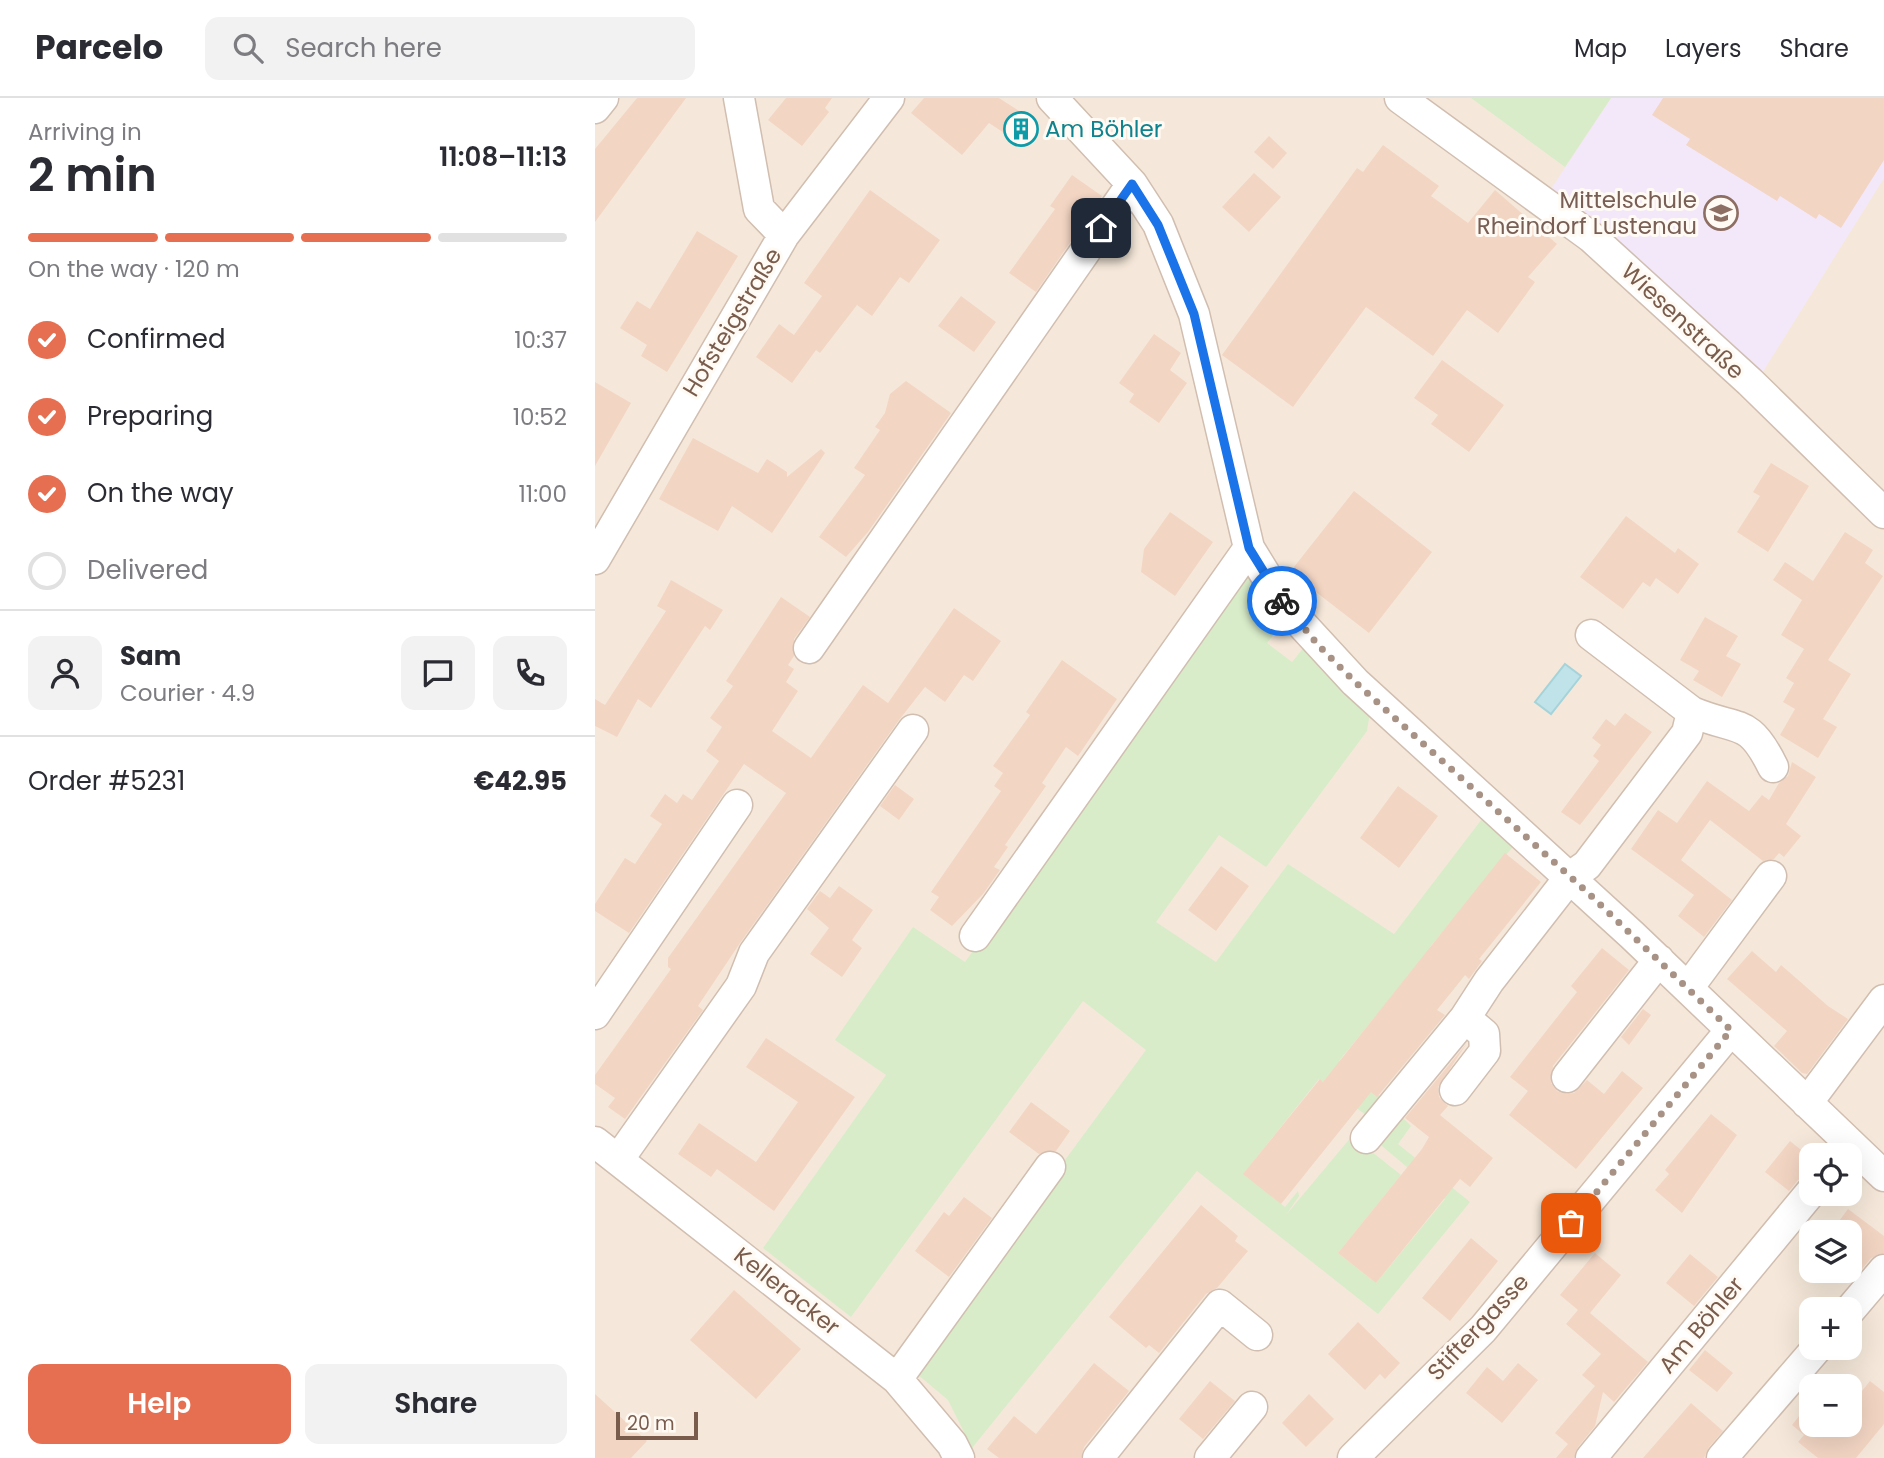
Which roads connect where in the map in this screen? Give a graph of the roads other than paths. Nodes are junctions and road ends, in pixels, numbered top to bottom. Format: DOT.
graph roads {
  1 [pos="603,98"];
  2 [pos="739,98"];
  3 [pos="889,98"];
  4 [pos="1052,98"];
  5 [pos="1399,98"];
  6 [pos="595,107"];
  7 [pos="1132,184"];
  8 [pos="784,235"];
  9 [pos="1884,513"];
  10 [pos="1249,548"];
  11 [pos="595,559"];
  12 [pos="1591,635"];
  13 [pos="809,648"];
  14 [pos="1692,712"];
  15 [pos="913,730"];
  16 [pos="1773,767"];
  17 [pos="737,805"];
  18 [pos="1771,876"];
  19 [pos="1570,877"];
  20 [pos="975,936"];
  21 [pos="1659,960"];
  22 [pos="1688,988"];
  23 [pos="1884,1000"];
  24 [pos="595,1014"];
  25 [pos="1465,1018"];
  26 [pos="1731,1030"];
  27 [pos="1875,1034"];
  28 [pos="1567,1077"];
  29 [pos="1455,1090"];
  30 [pos="1807,1103"];
  31 [pos="1366,1138"];
  32 [pos="1841,1143"];
  33 [pos="606,1151"];
  34 [pos="1862,1161"];
  35 [pos="1050,1167"];
  36 [pos="1884,1176"];
  37 [pos="1799,1206"];
  38 [pos="1884,1270"];
  39 [pos="1861,1297"];
  40 [pos="1257,1335"];
  41 [pos="1807,1360"];
  42 [pos="897,1379"];
  43 [pos="1252,1407"];
  44 [pos="959,1458"];
  45 [pos="1098,1458"];
  46 [pos="1210,1458"];
  47 [pos="1353,1458"];
  48 [pos="1591,1458"];
  49 [pos="1722,1458"];
  1 -- 6 [label="street"];
  2 -- 8 [label="street"];
  3 -- 8 [label="street, Hofsteigstraße"];
  4 -- 7 [label="street"];
  5 -- 9 [label="street, Wiesenstraße"];
  7 -- 10 [label="street"];
  7 -- 13 [label="street"];
  8 -- 11 [label="street, Hofsteigstraße"];
  10 -- 19 [label="street"];
  10 -- 20 [label="street"];
  12 -- 14 [label="street"];
  14 -- 16 [label="street"];
  14 -- 19 [label="street"];
  15 -- 33 [label="street"];
  17 -- 24 [label="street"];
  18 -- 22 [label="street"];
  19 -- 21 [label="street"];
  19 -- 25 [label="street"];
  21 -- 22 [label="street"];
  21 -- 28 [label="street"];
  22 -- 26 [label="street"];
  23 -- 27 [label="street"];
  25 -- 29 [label="street"];
  25 -- 31 [label="street"];
  26 -- 30 [label="street"];
  26 -- 47 [label="street, Stiftergasse"];
  27 -- 30 [label="street"];
  30 -- 32 [label="street"];
  33 -- 42 [label="street, Kelleracker"];
  34 -- 36 [label="street"];
  35 -- 42 [label="street"];
  37 -- 48 [label="street, Am Böhler"];
  38 -- 39 [label="street"];
  40 -- 45 [label="street"];
  41 -- 49 [label="street"];
  42 -- 44 [label="street, Kelleracker"];
  43 -- 46 [label="street"];
}
